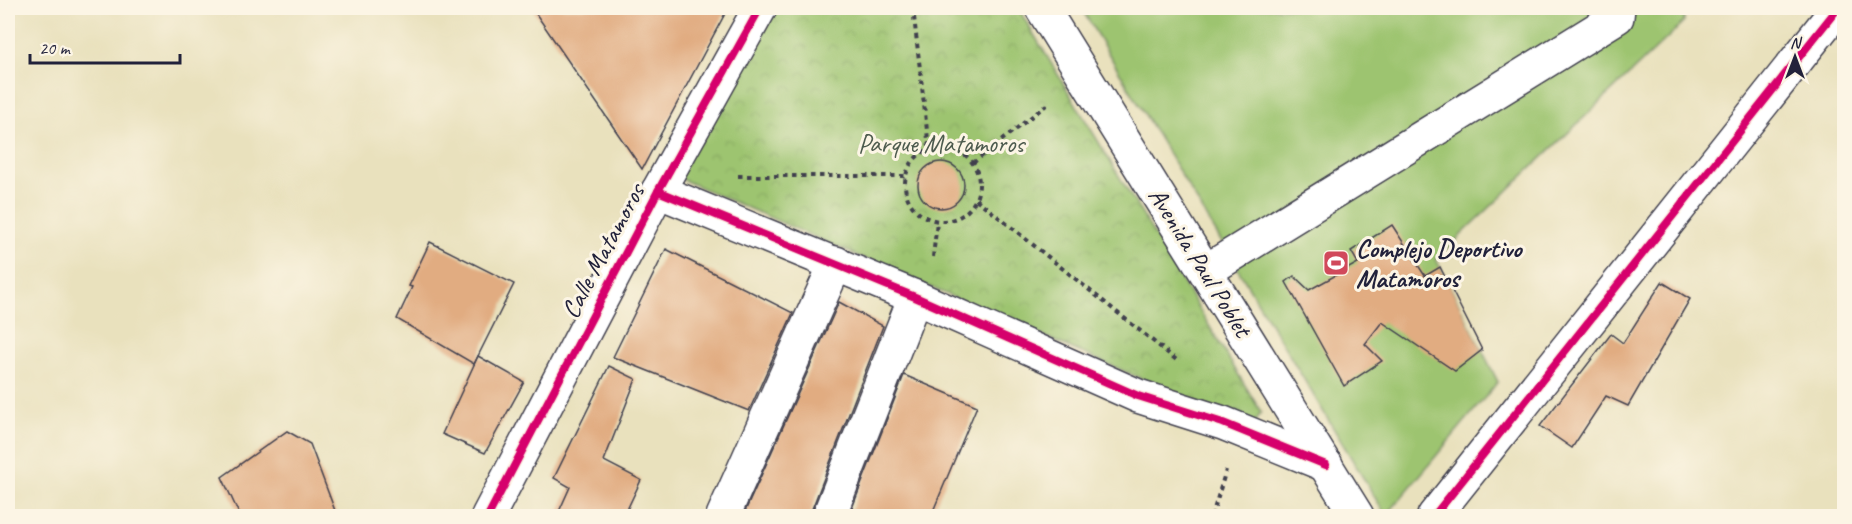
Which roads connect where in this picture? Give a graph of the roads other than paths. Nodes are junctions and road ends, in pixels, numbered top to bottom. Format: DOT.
graph roads {
  1 [pos="760,8"];
  2 [pos="1042,8"];
  3 [pos="1618,8"];
  4 [pos="1838,8"];
  5 [pos="658,191"];
  6 [pos="836,263"];
  7 [pos="1206,271"];
  8 [pos="915,297"];
  9 [pos="1326,465"];
  10 [pos="488,516"];
  11 [pos="723,516"];
  12 [pos="829,516"];
  13 [pos="1357,516"];
  14 [pos="1434,516"];
  1 -- 5 [label="street, Calle Matamoros"];
  2 -- 7 [label="street, Avenida Paul Poblet"];
  3 -- 7 [label="street"];
  4 -- 14 [label="street"];
  5 -- 6 [label="street"];
  5 -- 10 [label="street, Calle Matamoros"];
  6 -- 8 [label="street"];
  6 -- 11 [label="street"];
  7 -- 9 [label="street, Avenida Paul Poblet"];
  8 -- 9 [label="street"];
  8 -- 12 [label="street"];
  9 -- 13 [label="street, Avenida Paul Poblet"];
}
